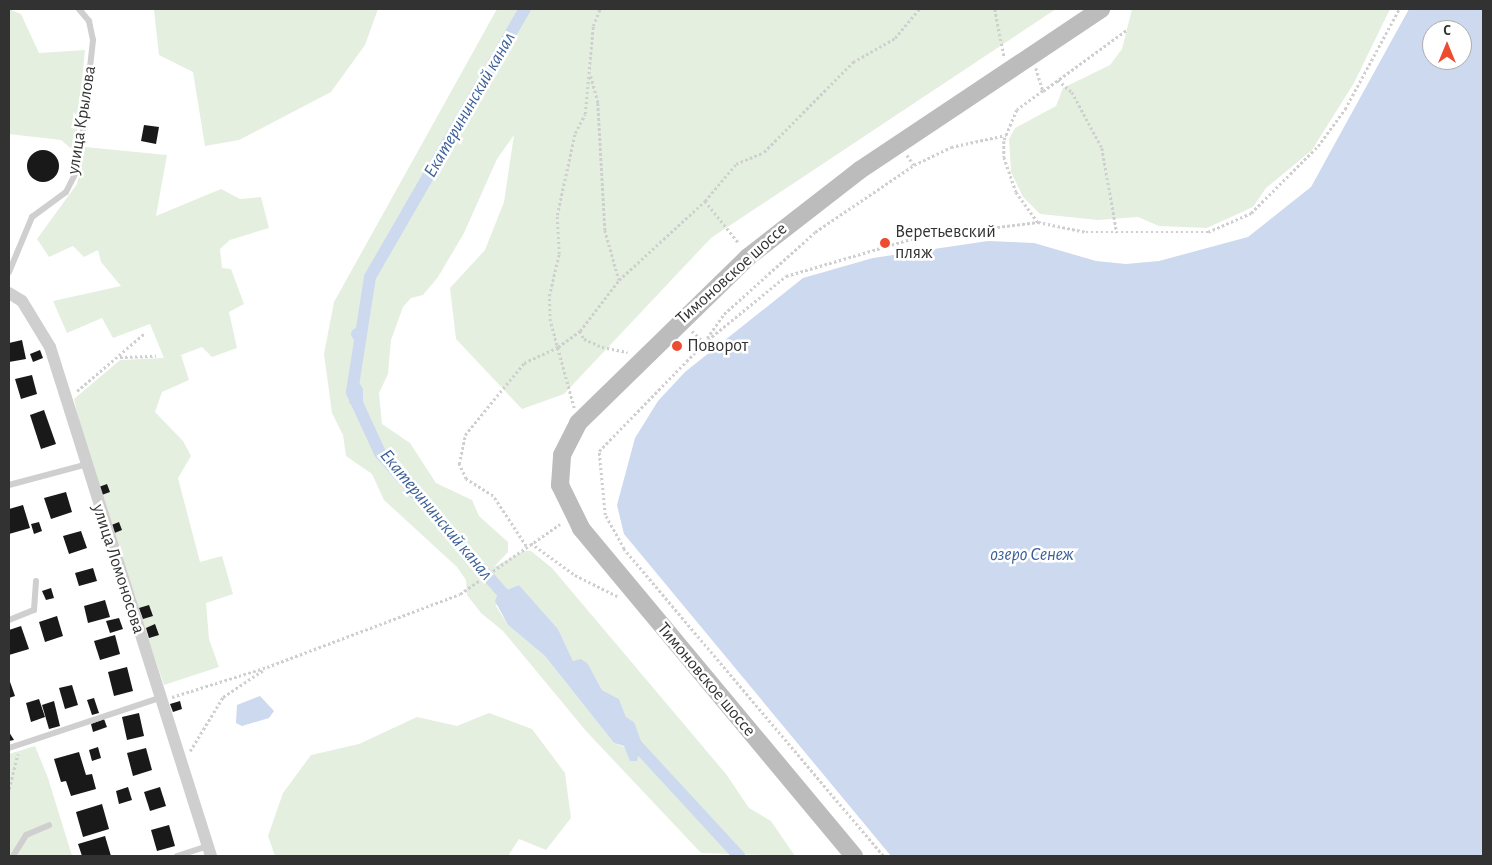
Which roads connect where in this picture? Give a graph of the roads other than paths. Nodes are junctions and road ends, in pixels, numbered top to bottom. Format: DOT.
graph roads {
  1 [pos="79,9"];
  2 [pos="1101,9"];
  3 [pos="9,272"];
  4 [pos="9,293"];
  5 [pos="84,465"];
  6 [pos="9,484"];
  7 [pos="36,581"];
  8 [pos="9,620"];
  9 [pos="159,698"];
  10 [pos="9,748"];
  11 [pos="49,825"];
  12 [pos="209,851"];
  13 [pos="13,856"];
  14 [pos="177,856"];
  15 [pos="854,856"];
  1 -- 3 [label="lane, улица Крылова"];
  2 -- 15 [label="street, Тимоновское шоссе"];
  4 -- 5 [label="street, улица Ломоносова"];
  5 -- 6 [label="lane"];
  5 -- 9 [label="street, улица Ломоносова"];
  7 -- 8 [label="lane"];
  9 -- 10 [label="lane"];
  9 -- 12 [label="street, улица Ломоносова"];
  11 -- 13 [label="lane"];
  12 -- 14 [label="lane"];
}
